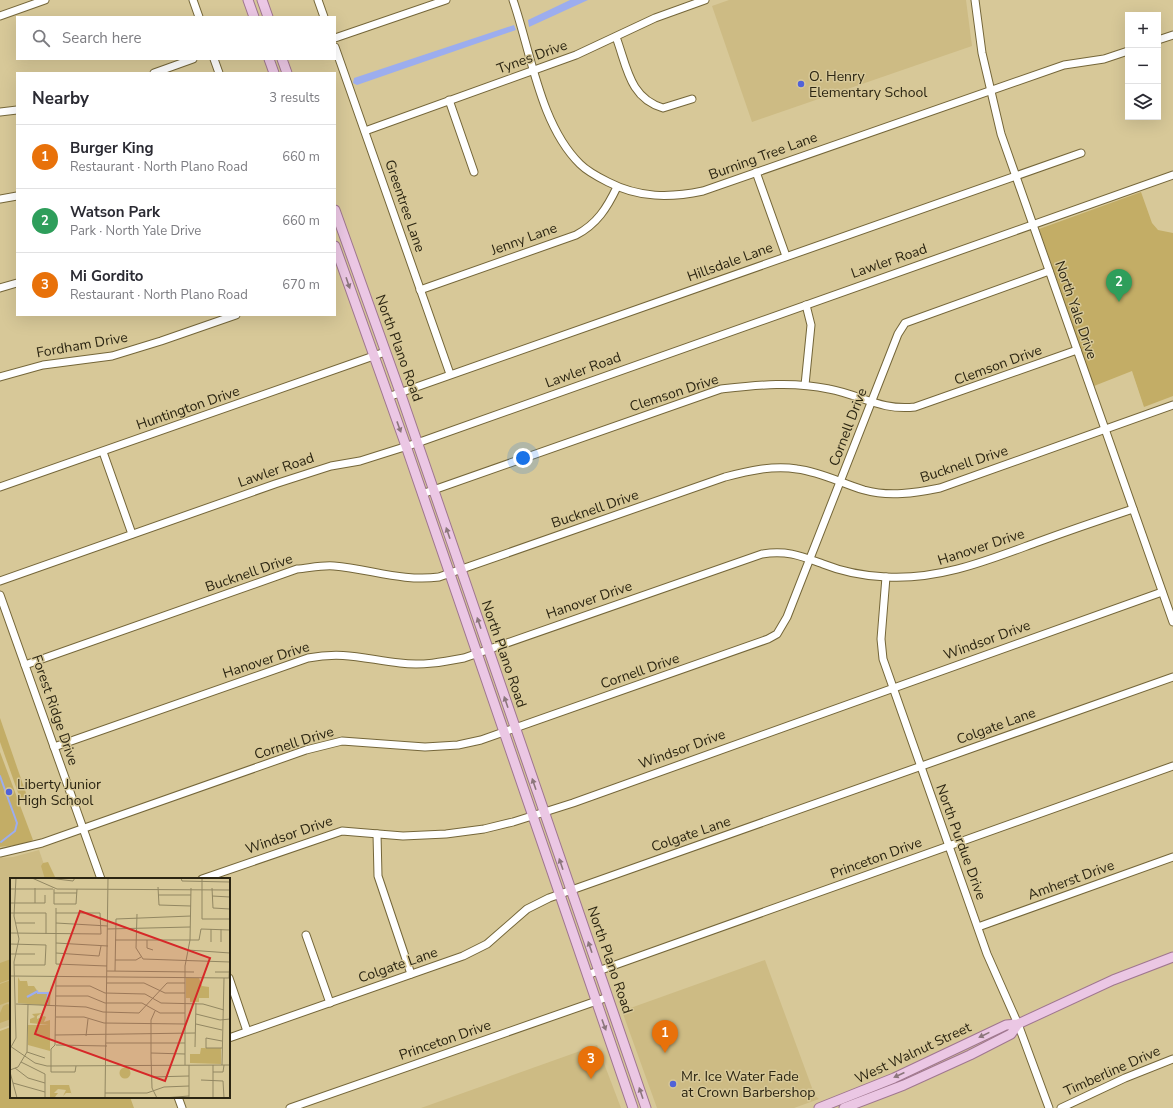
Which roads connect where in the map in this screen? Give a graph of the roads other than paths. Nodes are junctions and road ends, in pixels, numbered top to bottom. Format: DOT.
graph roads {
  1 [pos="45,0"];
  2 [pos="193,0"];
  3 [pos="248,0"];
  4 [pos="262,0"];
  5 [pos="318,0"];
  6 [pos="446,0"];
  7 [pos="513,0"];
  8 [pos="705,0"];
  9 [pos="976,0"];
  10 [pos="0,16"];
  11 [pos="199,16"];
  12 [pos="254,16"];
  13 [pos="268,16"];
  14 [pos="324,16"];
  15 [pos="1173,35"];
  16 [pos="616,36"];
  17 [pos="336,38"];
  18 [pos="1161,39"];
  19 [pos="336,51"];
  20 [pos="1125,52"];
  21 [pos="190,60"];
  22 [pos="214,60"];
  23 [pos="271,60"];
  24 [pos="282,60"];
  25 [pos="533,71"];
  26 [pos="157,72"];
  27 [pos="219,72"];
  28 [pos="274,72"];
  29 [pos="287,72"];
  30 [pos="990,90"];
  31 [pos="692,99"];
  32 [pos="449,100"];
  33 [pos="16,110"];
  34 [pos="0,112"];
  35 [pos="365,131"];
  36 [pos="1081,153"];
  37 [pos="474,172"];
  38 [pos="756,172"];
  39 [pos="1173,175"];
  40 [pos="1015,176"];
  41 [pos="617,187"];
  42 [pos="16,196"];
  43 [pos="0,200"];
  44 [pos="336,213"];
  45 [pos="1032,225"];
  46 [pos="336,249"];
  47 [pos="786,256"];
  48 [pos="1049,271"];
  49 [pos="16,283"];
  50 [pos="0,288"];
  51 [pos="420,290"];
  52 [pos="806,305"];
  53 [pos="233,316"];
  54 [pos="1077,350"];
  55 [pos="385,352"];
  56 [pos="373,356"];
  57 [pos="450,374"];
  58 [pos="0,377"];
  59 [pos="806,385"];
  60 [pos="400,392"];
  61 [pos="388,397"];
  62 [pos="871,402"];
  63 [pos="1173,405"];
  64 [pos="1105,430"];
  65 [pos="417,443"];
  66 [pos="406,446"];
  67 [pos="103,452"];
  68 [pos="841,481"];
  69 [pos="0,488"];
  70 [pos="434,490"];
  71 [pos="422,494"];
  72 [pos="1133,509"];
  73 [pos="132,534"];
  74 [pos="810,558"];
  75 [pos="461,570"];
  76 [pos="449,573"];
  77 [pos="886,577"];
  78 [pos="0,580"];
  79 [pos="1162,592"];
  80 [pos="0,595"];
  81 [pos="1173,622"];
  82 [pos="488,649"];
  83 [pos="477,653"];
  84 [pos="25,665"];
  85 [pos="1173,677"];
  86 [pos="893,688"];
  87 [pos="515,729"];
  88 [pos="505,733"];
  89 [pos="54,746"];
  90 [pos="1173,766"];
  91 [pos="921,767"];
  92 [pos="543,812"];
  93 [pos="534,815"];
  94 [pos="83,829"];
  95 [pos="377,834"];
  96 [pos="949,846"];
  97 [pos="0,854"];
  98 [pos="1173,858"];
  99 [pos="101,878"];
  100 [pos="205,878"];
  101 [pos="571,891"];
  102 [pos="560,894"];
  103 [pos="978,928"];
  104 [pos="306,935"];
  105 [pos="1173,957"];
  106 [pos="599,970"];
  107 [pos="411,974"];
  108 [pos="587,975"];
  109 [pos="230,981"];
  110 [pos="608,997"];
  111 [pos="596,1001"];
  112 [pos="330,1003"];
  113 [pos="1018,1024"];
  114 [pos="247,1031"];
  115 [pos="230,1038"];
  116 [pos="612,1048"];
  117 [pos="1173,1059"];
  118 [pos="636,1079"];
  119 [pos="628,1093"];
  120 [pos="178,1098"];
  121 [pos="182,1108"];
  122 [pos="290,1108"];
  123 [pos="633,1108"];
  124 [pos="646,1108"];
  125 [pos="819,1108"];
  126 [pos="844,1108"];
  127 [pos="1049,1108"];
  128 [pos="1061,1108"];
  1 -- 10 [label="street"];
  2 -- 11 [label="street"];
  3 -- 12 [label="main road"];
  4 -- 13 [label="main road"];
  5 -- 14 [label="street"];
  6 -- 17 [label="street"];
  7 -- 25 [label="street, Burning Tree Lane"];
  8 -- 16 [label="street, Tynes Drive"];
  9 -- 30 [label="street, North Yale Drive"];
  15 -- 18 [label="street"];
  16 -- 25 [label="street, Tynes Drive"];
  16 -- 31 [label="street"];
  19 -- 35 [label="street, Greentree Lane"];
  20 -- 30 [label="street, Burning Tree Lane"];
  21 -- 26 [label="street"];
  22 -- 27 [label="street"];
  23 -- 28 [label="main road"];
  24 -- 29 [label="main road"];
  25 -- 32 [label="street, Tynes Drive"];
  25 -- 41 [label="street, Burning Tree Lane"];
  30 -- 38 [label="street, Burning Tree Lane"];
  30 -- 40 [label="street, North Yale Drive"];
  32 -- 35 [label="street, Tynes Drive"];
  32 -- 37 [label="street"];
  33 -- 34 [label="street"];
  35 -- 51 [label="street, Greentree Lane"];
  36 -- 40 [label="street, Hillsdale Lane"];
  38 -- 41 [label="street, Burning Tree Lane"];
  38 -- 47 [label="street"];
  39 -- 45 [label="street, Lawler Road"];
  40 -- 45 [label="street, North Yale Drive"];
  40 -- 47 [label="street, Hillsdale Lane"];
  41 -- 51 [label="street, Jenny Lane"];
  42 -- 43 [label="street"];
  44 -- 55 [label="main road, North Plano Road"];
  45 -- 48 [label="street, North Yale Drive"];
  45 -- 52 [label="street, Lawler Road"];
  46 -- 56 [label="main road, North Plano Road, one-way"];
  47 -- 57 [label="street, Hillsdale Lane"];
  48 -- 54 [label="street, North Yale Drive"];
  48 -- 62 [label="street, Cornell Drive"];
  49 -- 50 [label="street"];
  51 -- 57 [label="street, Greentree Lane"];
  52 -- 59 [label="street"];
  52 -- 65 [label="street, Lawler Road"];
  53 -- 58 [label="street, Fordham Drive"];
  54 -- 62 [label="street, Clemson Drive"];
  54 -- 64 [label="street, North Yale Drive"];
  55 -- 56 [label="street, Huntington Drive"];
  55 -- 60 [label="main road, North Plano Road"];
  56 -- 61 [label="main road, North Plano Road"];
  56 -- 67 [label="street, Huntington Drive"];
  57 -- 60 [label="street, Hillsdale Lane"];
  59 -- 62 [label="street, Clemson Drive"];
  59 -- 70 [label="street, Clemson Drive"];
  60 -- 61 [label="street, Hillsdale Lane"];
  60 -- 65 [label="main road, North Plano Road"];
  61 -- 66 [label="main road, North Plano Road, one-way"];
  62 -- 68 [label="street, Cornell Drive"];
  63 -- 64 [label="street, Bucknell Drive"];
  64 -- 68 [label="street, Bucknell Drive"];
  64 -- 72 [label="street, North Yale Drive"];
  65 -- 66 [label="street, Lawler Road"];
  65 -- 70 [label="main road, North Plano Road"];
  66 -- 71 [label="main road, North Plano Road"];
  66 -- 73 [label="street, Lawler Road"];
  67 -- 69 [label="street, Huntington Drive"];
  67 -- 73 [label="street"];
  68 -- 74 [label="street, Cornell Drive"];
  68 -- 75 [label="street, Bucknell Drive"];
  70 -- 71 [label="street, Clemson Drive"];
  75 -- 70 [label="main road, North Plano Road, one-way"];
  71 -- 76 [label="main road, North Plano Road"];
  72 -- 77 [label="street, Hanover Drive"];
  72 -- 79 [label="street, North Yale Drive"];
  73 -- 78 [label="street, Lawler Road"];
  74 -- 77 [label="street, Hanover Drive"];
  74 -- 82 [label="street, Hanover Drive"];
  74 -- 87 [label="street, Cornell Drive"];
  75 -- 76 [label="street, Bucknell Drive"];
  82 -- 75 [label="main road, North Plano Road, one-way"];
  76 -- 83 [label="main road, North Plano Road"];
  76 -- 84 [label="street, Bucknell Drive"];
  77 -- 86 [label="street, North Purdue Drive"];
  79 -- 81 [label="street, North Yale Drive"];
  79 -- 86 [label="street, Windsor Drive"];
  80 -- 84 [label="street, Forest Ridge Drive"];
  82 -- 83 [label="street, Hanover Drive"];
  87 -- 82 [label="main road, North Plano Road, one-way"];
  83 -- 88 [label="main road, North Plano Road"];
  83 -- 89 [label="street, Hanover Drive"];
  84 -- 89 [label="street, Forest Ridge Drive"];
  85 -- 91 [label="street, Colgate Lane"];
  86 -- 91 [label="street, North Purdue Drive"];
  86 -- 92 [label="street, Windsor Drive"];
  87 -- 88 [label="street, Cornell Drive"];
  92 -- 87 [label="main road, North Plano Road, one-way"];
  88 -- 93 [label="main road, North Plano Road"];
  88 -- 94 [label="street, Cornell Drive"];
  89 -- 94 [label="street, Forest Ridge Drive"];
  90 -- 96 [label="street, Princeton Drive"];
  91 -- 96 [label="street, North Purdue Drive"];
  91 -- 101 [label="street, Colgate Lane"];
  92 -- 93 [label="street, Windsor Drive"];
  101 -- 92 [label="main road, North Plano Road, one-way"];
  93 -- 95 [label="street, Windsor Drive"];
  93 -- 102 [label="main road, North Plano Road"];
  94 -- 97 [label="street, Cornell Drive"];
  94 -- 99 [label="street, Forest Ridge Drive"];
  95 -- 100 [label="street, Windsor Drive"];
  95 -- 107 [label="street"];
  96 -- 103 [label="street, North Purdue Drive"];
  96 -- 106 [label="street, Princeton Drive"];
  98 -- 103 [label="street, Amherst Drive"];
  101 -- 102 [label="street, Colgate Lane"];
  106 -- 101 [label="main road, North Plano Road, one-way"];
  102 -- 107 [label="street, Colgate Lane"];
  102 -- 108 [label="main road, North Plano Road"];
  103 -- 113 [label="street, North Purdue Drive"];
  104 -- 112 [label="street"];
  105 -- 113 [label="main road, West Walnut Street"];
  106 -- 108 [label="street, Princeton Drive"];
  106 -- 110 [label="main road, North Plano Road"];
  107 -- 112 [label="street, Colgate Lane"];
  108 -- 111 [label="main road, North Plano Road"];
  109 -- 114 [label="street"];
  110 -- 111 [label="street, Princeton Drive"];
  110 -- 118 [label="main road, North Plano Road"];
  111 -- 116 [label="main road, North Plano Road, one-way"];
  111 -- 122 [label="street, Princeton Drive"];
  112 -- 114 [label="street, Colgate Lane"];
  113 -- 125 [label="main road, West Walnut Street, one-way"];
  113 -- 126 [label="main road, West Walnut Street"];
  113 -- 127 [label="street, North Purdue Drive"];
  114 -- 115 [label="street, Colgate Lane"];
  116 -- 118 [label="main road"];
  116 -- 119 [label="main road, North Plano Road"];
  117 -- 128 [label="street, Timberline Drive"];
  118 -- 119 [label="main road"];
  124 -- 118 [label="main road, North Plano Road, one-way"];
  119 -- 123 [label="main road, North Plano Road"];
  120 -- 121 [label="street"];
}
